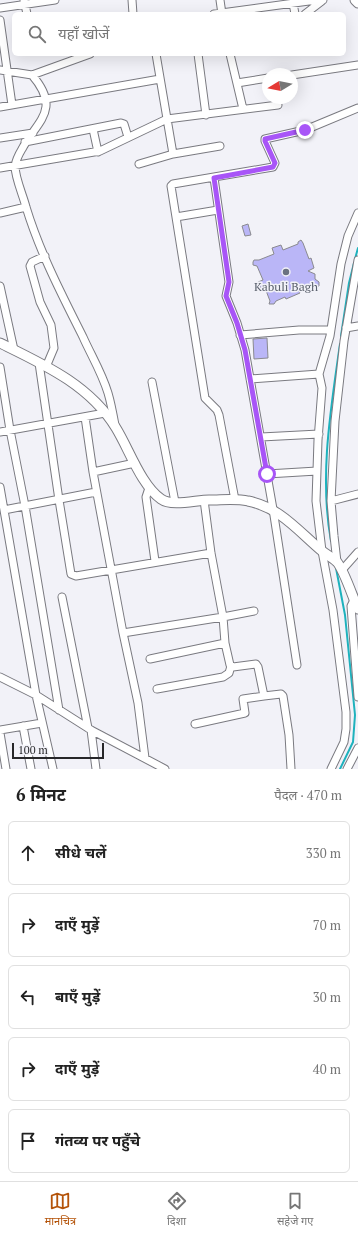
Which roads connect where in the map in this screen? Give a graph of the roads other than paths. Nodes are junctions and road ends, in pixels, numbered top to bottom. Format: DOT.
graph roads {
  1 [pos="55,0"];
  2 [pos="132,0"];
  3 [pos="220,0"];
  4 [pos="323,0"];
  5 [pos="355,0"];
  6 [pos="25,2"];
  7 [pos="293,3"];
  8 [pos="358,3"];
  9 [pos="0,8"];
  10 [pos="27,12"];
  11 [pos="133,12"];
  12 [pos="219,12"];
  13 [pos="232,12"];
  14 [pos="295,12"];
  15 [pos="308,12"];
  16 [pos="0,20"];
  17 [pos="84,56"];
  18 [pos="156,56"];
  19 [pos="199,56"];
  20 [pos="230,56"];
  21 [pos="358,65"];
  22 [pos="0,70"];
  23 [pos="8,72"];
  24 [pos="298,74"];
  25 [pos="32,75"];
  26 [pos="160,79"];
  27 [pos="262,79"];
  28 [pos="237,83"];
  29 [pos="45,100"];
  30 [pos="12,105"];
  31 [pos="278,105"];
  32 [pos="0,107"];
  33 [pos="358,108"];
  34 [pos="243,109"];
  35 [pos="206,115"];
  36 [pos="167,119"];
  37 [pos="93,129"];
  38 [pos="33,133"];
  39 [pos="128,137"];
  40 [pos="0,138"];
  41 [pos="25,142"];
  42 [pos="220,146"];
  43 [pos="98,152"];
  44 [pos="173,154"];
  45 [pos="138,164"];
  46 [pos="16,166"];
  47 [pos="0,168"];
  48 [pos="214,178"];
  49 [pos="26,207"];
  50 [pos="218,210"];
  51 [pos="358,212"];
  52 [pos="0,213"];
  53 [pos="176,217"];
  54 [pos="45,256"];
  55 [pos="358,260"];
  56 [pos="356,282"];
  57 [pos="0,286"];
  58 [pos="358,326"];
  59 [pos="346,328"];
  60 [pos="330,330"];
  61 [pos="240,335"];
  62 [pos="0,343"];
  63 [pos="14,350"];
  64 [pos="43,365"];
  65 [pos="0,367"];
  66 [pos="319,374"];
  67 [pos="250,379"];
  68 [pos="152,382"];
  69 [pos="105,413"];
  70 [pos="85,417"];
  71 [pos="48,423"];
  72 [pos="115,427"];
  73 [pos="10,430"];
  74 [pos="0,432"];
  75 [pos="319,434"];
  76 [pos="261,437"];
  77 [pos="135,463"];
  78 [pos="317,471"];
  79 [pos="93,472"];
  80 [pos="267,474"];
  81 [pos="0,487"];
  82 [pos="149,488"];
  83 [pos="96,492"];
  84 [pos="358,494"];
  85 [pos="59,500"];
  86 [pos="204,500"];
  87 [pos="235,500"];
  88 [pos="331,501"];
  89 [pos="175,502"];
  90 [pos="25,506"];
  91 [pos="273,509"];
  92 [pos="4,510"];
  93 [pos="324,552"];
  94 [pos="211,553"];
  95 [pos="357,555"];
  96 [pos="155,561"];
  97 [pos="338,564"];
  98 [pos="110,570"];
  99 [pos="62,597"];
  100 [pos="354,600"];
  101 [pos="358,609"];
  102 [pos="254,611"];
  103 [pos="223,617"];
  104 [pos="123,633"];
  105 [pos="225,643"];
  106 [pos="150,659"];
  107 [pos="231,666"];
  108 [pos="297,666"];
  109 [pos="0,677"];
  110 [pos="358,681"];
  111 [pos="157,689"];
  112 [pos="36,695"];
  113 [pos="264,696"];
  114 [pos="358,697"];
  115 [pos="59,710"];
  116 [pos="42,723"];
  117 [pos="195,724"];
  118 [pos="24,726"];
  119 [pos="89,729"];
  120 [pos="0,732"];
  121 [pos="358,748"];
  122 [pos="145,758"];
  123 [pos="6,769"];
  124 [pos="31,769"];
  125 [pos="53,769"];
  126 [pos="96,769"];
  127 [pos="166,769"];
  128 [pos="291,769"];
  129 [pos="331,769"];
  130 [pos="347,769"];
  1 -- 6 [label="street"];
  2 -- 11 [label="street"];
  3 -- 12 [label="street"];
  4 -- 7 [label="street"];
  4 -- 15 [label="street"];
  5 -- 8 [label="street"];
  6 -- 9 [label="street"];
  6 -- 10 [label="street"];
  7 -- 13 [label="street"];
  7 -- 14 [label="street"];
  16 -- 23 [label="street"];
  17 -- 25 [label="street"];
  18 -- 26 [label="street"];
  19 -- 35 [label="street"];
  20 -- 28 [label="street"];
  21 -- 24 [label="street"];
  22 -- 23 [label="street"];
  23 -- 25 [label="street"];
  23 -- 30 [label="street"];
  25 -- 29 [label="street"];
  26 -- 29 [label="street"];
  26 -- 36 [label="street"];
  27 -- 28 [label="street"];
  28 -- 34 [label="street"];
  29 -- 30 [label="street"];
  29 -- 38 [label="street"];
  30 -- 32 [label="street"];
  31 -- 34 [label="street"];
  33 -- 48 [label="street"];
  34 -- 35 [label="street"];
  35 -- 36 [label="street"];
  36 -- 39 [label="street"];
  36 -- 44 [label="street"];
  37 -- 39 [label="street"];
  37 -- 41 [label="street"];
  37 -- 43 [label="street"];
  38 -- 40 [label="street"];
  38 -- 41 [label="street"];
  39 -- 43 [label="street"];
  41 -- 46 [label="street"];
  42 -- 44 [label="street"];
  43 -- 46 [label="street"];
  44 -- 45 [label="street"];
  46 -- 47 [label="street"];
  46 -- 49 [label="street"];
  48 -- 50 [label="street"];
  48 -- 53 [label="street"];
  49 -- 52 [label="street"];
  49 -- 54 [label="street"];
  50 -- 53 [label="street"];
  50 -- 61 [label="street"];
  51 -- 60 [label="street"];
  53 -- 87 [label="street"];
  54 -- 64 [label="street"];
  54 -- 72 [label="street"];
  55 -- 56 [label="street"];
  56 -- 59 [label="street"];
  57 -- 63 [label="street"];
  58 -- 59 [label="street"];
  59 -- 88 [label="street"];
  60 -- 61 [label="street"];
  60 -- 66 [label="street"];
  61 -- 67 [label="street"];
  62 -- 63 [label="street"];
  63 -- 64 [label="street"];
  64 -- 69 [label="street"];
  64 -- 71 [label="street"];
  65 -- 73 [label="street"];
  66 -- 67 [label="street"];
  66 -- 75 [label="street"];
  67 -- 76 [label="street"];
  68 -- 89 [label="street"];
  69 -- 70 [label="street"];
  69 -- 72 [label="street"];
  70 -- 71 [label="street"];
  70 -- 79 [label="street"];
  71 -- 73 [label="street"];
  71 -- 85 [label="street"];
  72 -- 77 [label="street"];
  73 -- 74 [label="street"];
  73 -- 90 [label="street"];
  75 -- 76 [label="street"];
  75 -- 78 [label="street"];
  76 -- 80 [label="street"];
  77 -- 79 [label="street"];
  77 -- 82 [label="street"];
  78 -- 80 [label="street"];
  78 -- 93 [label="street"];
  79 -- 83 [label="street"];
  80 -- 91 [label="street"];
  81 -- 92 [label="street"];
  82 -- 89 [label="street"];
  82 -- 96 [label="street"];
  83 -- 85 [label="street"];
  83 -- 98 [label="street"];
  84 -- 88 [label="street"];
  85 -- 90 [label="street"];
  85 -- 98 [label="street"];
  86 -- 87 [label="street"];
  86 -- 89 [label="street"];
  86 -- 94 [label="street"];
  87 -- 91 [label="street"];
  88 -- 97 [label="street"];
  90 -- 92 [label="street"];
  90 -- 115 [label="street"];
  91 -- 93 [label="street"];
  91 -- 108 [label="street"];
  92 -- 112 [label="street"];
  93 -- 97 [label="street"];
  93 -- 129 [label="street"];
  94 -- 96 [label="street"];
  94 -- 103 [label="street"];
  95 -- 97 [label="street"];
  96 -- 98 [label="street"];
  97 -- 100 [label="street"];
  98 -- 104 [label="street"];
  99 -- 119 [label="street"];
  100 -- 101 [label="street"];
  100 -- 110 [label="street"];
  102 -- 103 [label="street"];
  103 -- 104 [label="street"];
  103 -- 105 [label="street"];
  104 -- 122 [label="street"];
  105 -- 106 [label="street"];
  105 -- 107 [label="street"];
  107 -- 111 [label="street"];
  107 -- 113 [label="street"];
  109 -- 112 [label="street"];
  110 -- 114 [label="street"];
  112 -- 115 [label="street"];
  112 -- 116 [label="street"];
  113 -- 117 [label="street"];
  113 -- 128 [label="street"];
  115 -- 119 [label="street"];
  116 -- 118 [label="street"];
  116 -- 125 [label="street"];
  118 -- 120 [label="street"];
  118 -- 124 [label="street"];
  119 -- 122 [label="street"];
  119 -- 126 [label="street"];
  120 -- 123 [label="street"];
  121 -- 130 [label="street"];
  122 -- 127 [label="street"];
}
